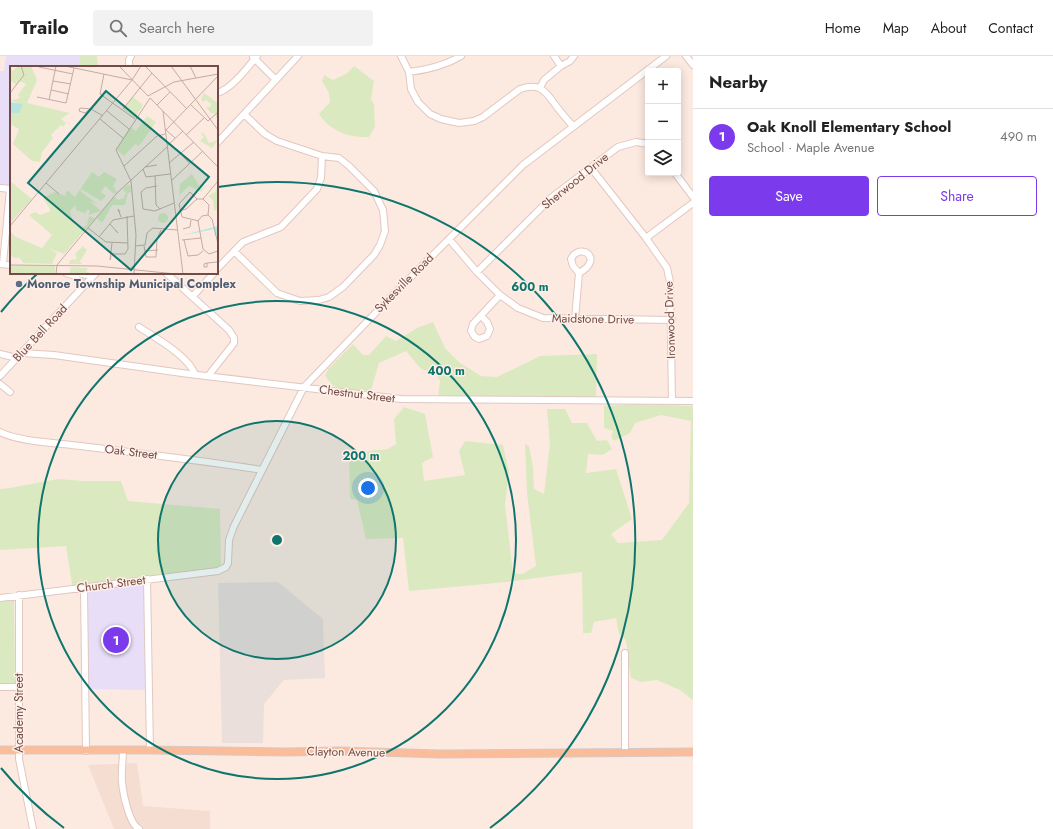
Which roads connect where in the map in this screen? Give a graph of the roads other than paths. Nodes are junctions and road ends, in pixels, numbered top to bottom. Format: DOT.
graph roads {
  1 [pos="131,56"];
  2 [pos="298,56"];
  3 [pos="400,56"];
  4 [pos="461,56"];
  5 [pos="554,56"];
  6 [pos="574,56"];
  7 [pos="666,56"];
  8 [pos="686,56"];
  9 [pos="254,57"];
  10 [pos="693,65"];
  11 [pos="129,66"];
  12 [pos="561,66"];
  13 [pos="409,72"];
  14 [pos="276,80"];
  15 [pos="540,88"];
  16 [pos="218,93"];
  17 [pos="244,114"];
  18 [pos="574,126"];
  19 [pos="218,142"];
  20 [pos="645,144"];
  21 [pos="322,156"];
  22 [pos="591,168"];
  23 [pos="677,176"];
  24 [pos="0,188"];
  25 [pos="10,189"];
  26 [pos="10,196"];
  27 [pos="693,197"];
  28 [pos="693,202"];
  29 [pos="646,238"];
  30 [pos="449,239"];
  31 [pos="234,251"];
  32 [pos="1,264"];
  33 [pos="218,268"];
  34 [pos="477,272"];
  35 [pos="579,273"];
  36 [pos="70,274"];
  37 [pos="95,274"];
  38 [pos="167,274"];
  39 [pos="213,274"];
  40 [pos="84,286"];
  41 [pos="500,295"];
  42 [pos="192,296"];
  43 [pos="481,316"];
  44 [pos="575,319"];
  45 [pos="672,320"];
  46 [pos="139,327"];
  47 [pos="22,353"];
  48 [pos="0,354"];
  49 [pos="17,358"];
  50 [pos="195,374"];
  51 [pos="0,376"];
  52 [pos="208,376"];
  53 [pos="0,384"];
  54 [pos="304,387"];
  55 [pos="10,392"];
  56 [pos="672,401"];
  57 [pos="693,401"];
  58 [pos="0,432"];
  59 [pos="262,470"];
  60 [pos="222,570"];
  61 [pos="147,579"];
  62 [pos="84,588"];
  63 [pos="19,595"];
  64 [pos="0,598"];
  65 [pos="625,652"];
  66 [pos="0,687"];
  67 [pos="19,687"];
  68 [pos="19,749"];
  69 [pos="0,750"];
  70 [pos="123,750"];
  71 [pos="150,750"];
  72 [pos="86,751"];
  73 [pos="625,752"];
  74 [pos="693,752"];
  75 [pos="33,829"];
  76 [pos="139,829"];
  1 -- 11 [label="street"];
  2 -- 14 [label="street"];
  3 -- 13 [label="street"];
  4 -- 13 [label="street"];
  5 -- 12 [label="street"];
  6 -- 12 [label="street"];
  7 -- 18 [label="street, Sykesville Road"];
  8 -- 10 [label="street"];
  9 -- 14 [label="street"];
  9 -- 16 [label="street"];
  12 -- 15 [label="street"];
  13 -- 15 [label="street"];
  14 -- 17 [label="street"];
  15 -- 18 [label="street"];
  17 -- 19 [label="street"];
  17 -- 21 [label="street"];
  18 -- 30 [label="street, Sykesville Road"];
  20 -- 22 [label="street, Sherwood Drive"];
  21 -- 31 [label="street"];
  21 -- 31 [label="street"];
  22 -- 29 [label="street, Ironwood Drive"];
  22 -- 34 [label="street, Sherwood Drive"];
  23 -- 27 [label="street"];
  24 -- 25 [label="street"];
  26 -- 32 [label="street"];
  28 -- 29 [label="street"];
  29 -- 45 [label="street, Ironwood Drive"];
  30 -- 34 [label="street, Maidstone Drive"];
  30 -- 54 [label="street, Sykesville Road"];
  31 -- 33 [label="street"];
  34 -- 41 [label="street, Maidstone Drive"];
  35 -- 44 [label="street"];
  36 -- 40 [label="street"];
  37 -- 40 [label="street, Blue Bell Road"];
  38 -- 42 [label="street"];
  39 -- 42 [label="street"];
  40 -- 47 [label="street, Blue Bell Road"];
  41 -- 43 [label="street"];
  41 -- 44 [label="street, Maidstone Drive"];
  42 -- 52 [label="street"];
  44 -- 45 [label="street, Maidstone Drive"];
  45 -- 56 [label="street, Ironwood Drive"];
  46 -- 50 [label="street"];
  47 -- 49 [label="street, Blue Bell Road"];
  47 -- 50 [label="street, Chestnut Street"];
  48 -- 49 [label="street"];
  49 -- 51 [label="street, Blue Bell Road"];
  50 -- 52 [label="street, Chestnut Street"];
  52 -- 54 [label="street, Chestnut Street"];
  53 -- 55 [label="street"];
  54 -- 56 [label="street, Chestnut Street"];
  54 -- 59 [label="street, Sykesville Road"];
  56 -- 57 [label="street, Chestnut Street"];
  58 -- 59 [label="street, Oak Street"];
  59 -- 60 [label="street, Sykesville Road"];
  60 -- 61 [label="street, Church Street"];
  61 -- 62 [label="street, Church Street"];
  61 -- 71 [label="street"];
  62 -- 63 [label="street, Church Street"];
  62 -- 72 [label="street"];
  63 -- 64 [label="street, Church Street"];
  63 -- 67 [label="street, Academy Street"];
  65 -- 73 [label="street"];
  66 -- 67 [label="street"];
  67 -- 68 [label="street, Academy Street"];
  68 -- 69 [label="main road, Clayton Avenue"];
  68 -- 72 [label="main road, Clayton Avenue"];
  68 -- 75 [label="street, Academy Street"];
  70 -- 71 [label="main road, Clayton Avenue"];
  70 -- 72 [label="main road, Clayton Avenue"];
  70 -- 76 [label="street"];
  71 -- 73 [label="main road, Clayton Avenue"];
  73 -- 74 [label="main road, Clayton Avenue"];
}
